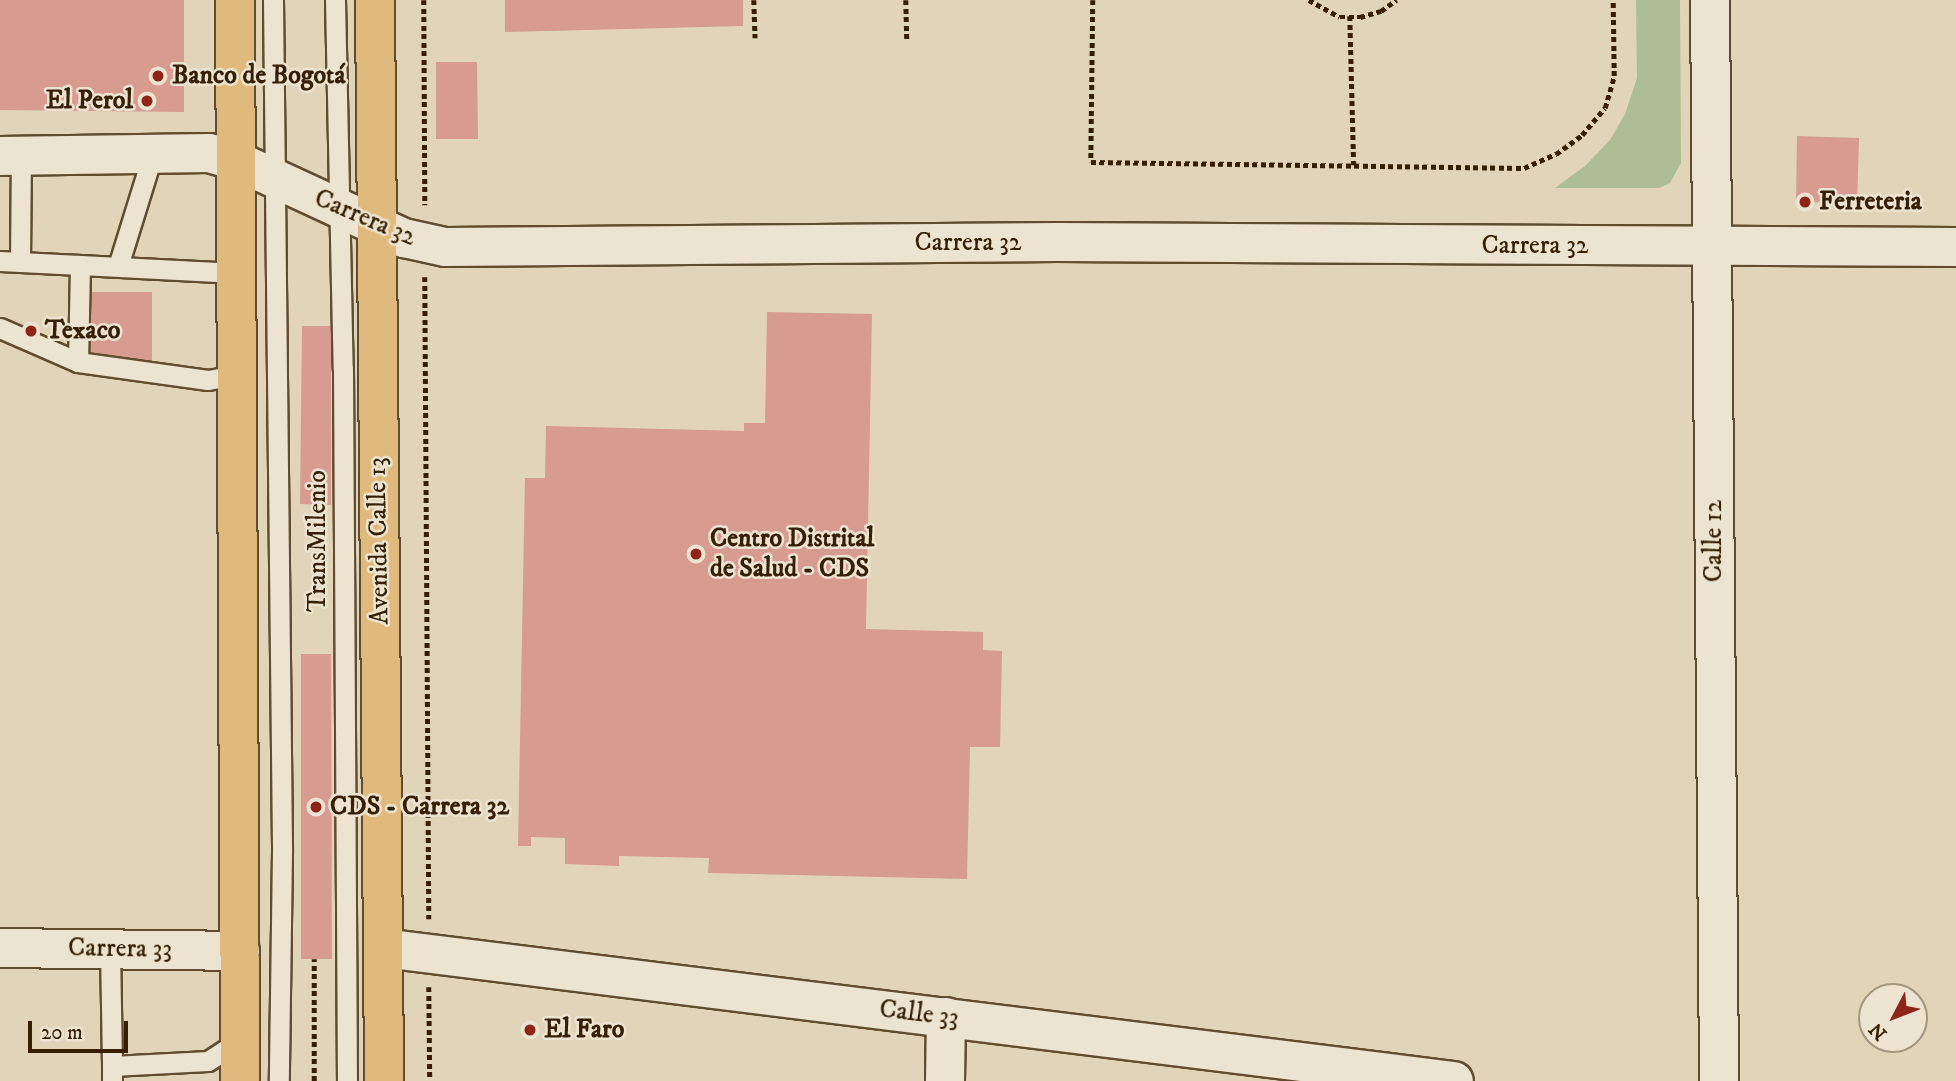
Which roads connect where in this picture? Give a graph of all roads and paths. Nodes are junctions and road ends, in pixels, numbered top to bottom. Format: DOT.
graph roads {
  1 [pos="235,0"];
  2 [pos="273,0"];
  3 [pos="335,0"];
  4 [pos="375,0"];
  5 [pos="424,0"];
  6 [pos="754,0"];
  7 [pos="906,0"];
  8 [pos="1093,0"];
  9 [pos="1309,0"];
  10 [pos="1396,0"];
  11 [pos="1613,0"];
  12 [pos="1710,0"];
  13 [pos="1350,16"];
  14 [pos="755,38"];
  15 [pos="907,42"];
  16 [pos="153,153"];
  17 [pos="11,156"];
  18 [pos="237,161"];
  19 [pos="1354,165"];
  20 [pos="272,178"];
  21 [pos="425,182"];
  22 [pos="341,209"];
  23 [pos="377,226"];
  24 [pos="1712,247"];
  25 [pos="1956,247"];
  26 [pos="0,261"];
  27 [pos="20,262"];
  28 [pos="119,264"];
  29 [pos="80,265"];
  30 [pos="237,273"];
  31 [pos="425,314"];
  32 [pos="0,328"];
  33 [pos="78,362"];
  34 [pos="237,375"];
  35 [pos="0,948"];
  36 [pos="383,948"];
  37 [pos="110,949"];
  38 [pos="240,951"];
  39 [pos="429,953"];
  40 [pos="314,959"];
  41 [pos="946,1017"];
  42 [pos="240,1040"];
  43 [pos="112,1074"];
  44 [pos="240,1081"];
  45 [pos="279,1081"];
  46 [pos="314,1081"];
  47 [pos="346,1081"];
  48 [pos="384,1081"];
  49 [pos="430,1081"];
  50 [pos="945,1081"];
  51 [pos="1454,1081"];
  52 [pos="1718,1081"];
  1 -- 18 [label="main road"];
  2 -- 20 [label="lane, TransMilenio"];
  3 -- 22 [label="lane, TransMilenio"];
  4 -- 23 [label="main road, Avenida Calle 13"];
  5 -- 21 [label="path"];
  6 -- 14 [label="path"];
  7 -- 15 [label="path"];
  8 -- 19 [label="path"];
  9 -- 13 [label="path"];
  10 -- 13 [label="path"];
  11 -- 19 [label="path"];
  12 -- 24 [label="street, Calle 12"];
  13 -- 19 [label="path"];
  16 -- 17 [label="street, Carrera 32"];
  16 -- 18 [label="street, Carrera 32"];
  16 -- 28 [label="lane"];
  17 -- 27 [label="lane"];
  18 -- 20 [label="street, Carrera 32"];
  18 -- 30 [label="main road"];
  20 -- 22 [label="street, Carrera 32"];
  20 -- 45 [label="lane, TransMilenio"];
  22 -- 23 [label="street, Carrera 32"];
  22 -- 47 [label="lane, TransMilenio"];
  23 -- 24 [label="street, Carrera 32"];
  23 -- 36 [label="main road, Avenida Calle 13"];
  24 -- 25 [label="street, Carrera 32"];
  24 -- 52 [label="street, Calle 12"];
  26 -- 27 [label="lane"];
  27 -- 29 [label="lane"];
  28 -- 29 [label="lane"];
  28 -- 30 [label="lane"];
  29 -- 33 [label="lane"];
  30 -- 34 [label="main road"];
  31 -- 39 [label="path"];
  32 -- 33 [label="lane"];
  33 -- 34 [label="lane"];
  34 -- 38 [label="main road"];
  35 -- 37 [label="street, Carrera 33"];
  36 -- 39 [label="street, Calle 33"];
  36 -- 48 [label="main road, Avenida Calle 13"];
  37 -- 38 [label="street, Carrera 33"];
  37 -- 43 [label="lane"];
  38 -- 42 [label="main road"];
  39 -- 41 [label="street, Calle 33"];
  39 -- 49 [label="path"];
  40 -- 46 [label="path"];
  41 -- 50 [label="street"];
  41 -- 51 [label="street, Calle 33"];
  42 -- 43 [label="lane"];
  42 -- 44 [label="main road"];
}
